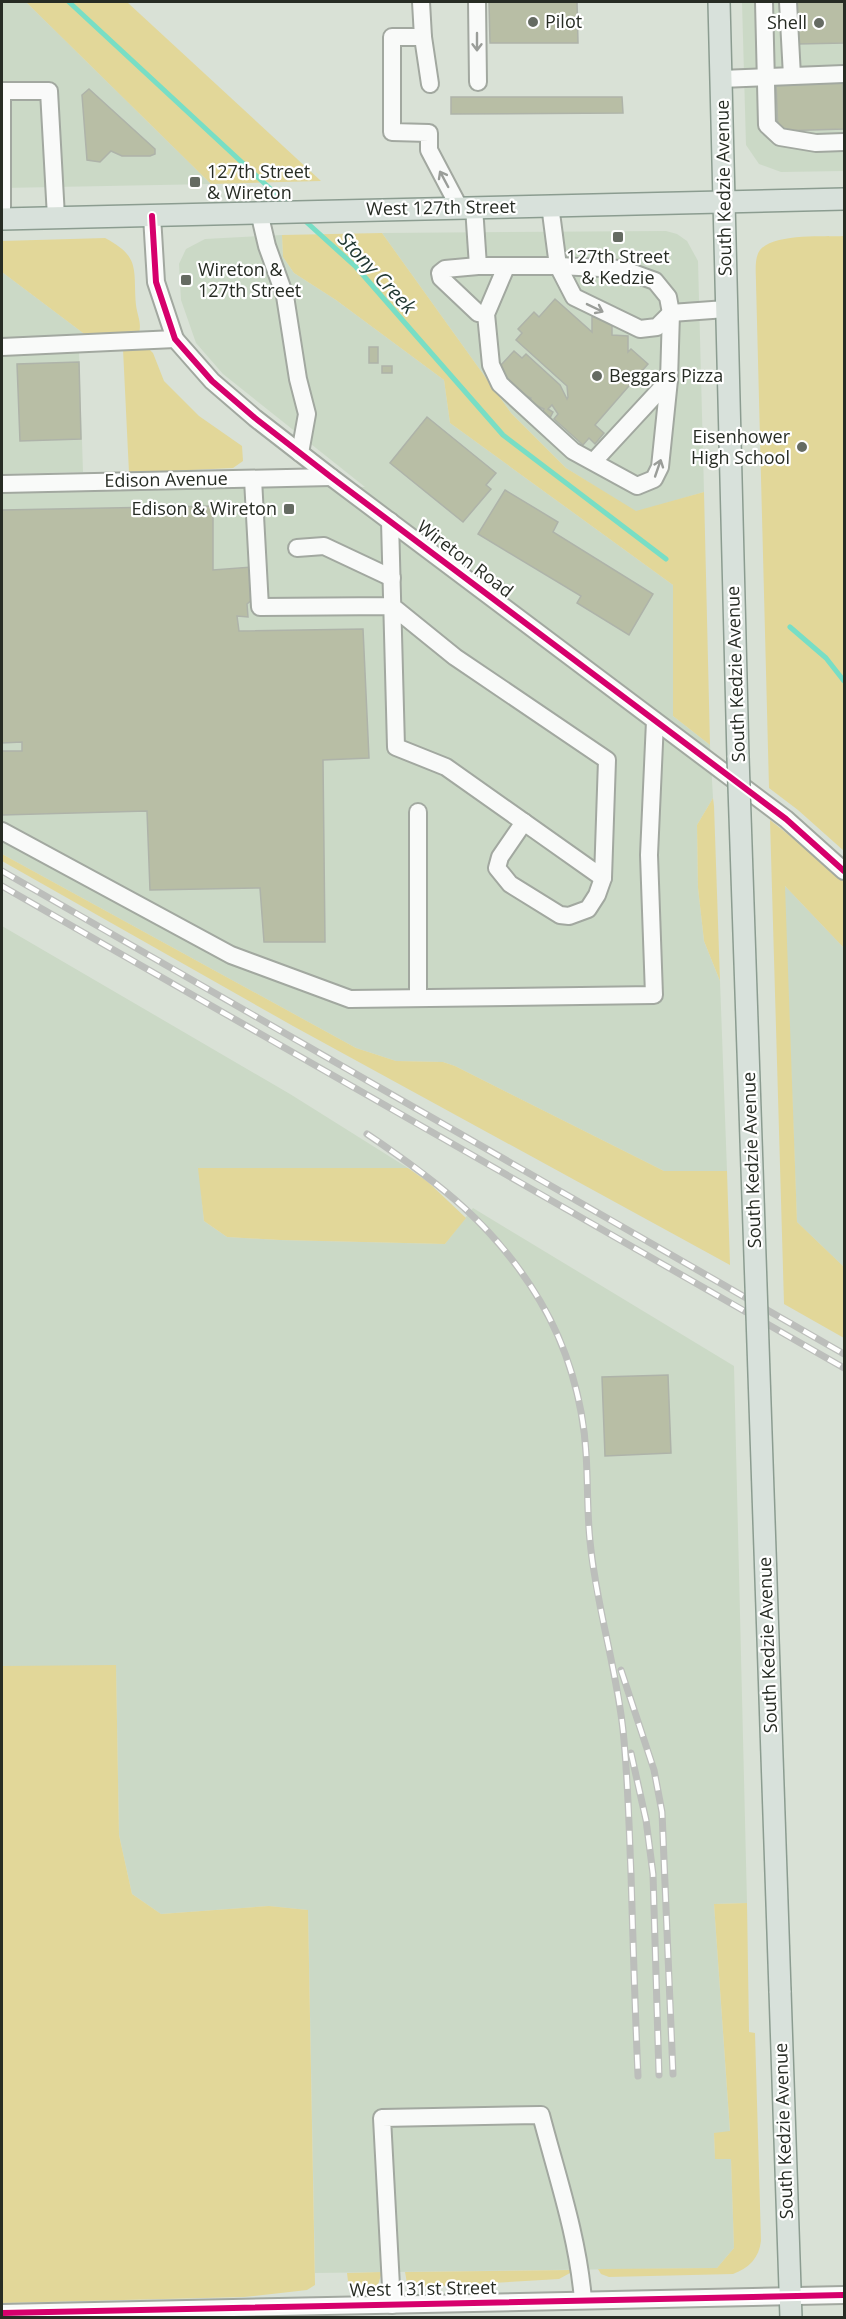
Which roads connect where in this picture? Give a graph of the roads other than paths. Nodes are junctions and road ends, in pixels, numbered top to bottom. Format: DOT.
graph roads {
  1 [pos="421,2"];
  2 [pos="477,2"];
  3 [pos="719,2"];
  4 [pos="764,2"];
  5 [pos="788,2"];
  6 [pos="423,37"];
  7 [pos="844,74"];
  8 [pos="792,76"];
  9 [pos="764,77"];
  10 [pos="721,79"];
  11 [pos="478,82"];
  12 [pos="430,84"];
  13 [pos="844,142"];
  14 [pos="844,199"];
  15 [pos="725,201"];
  16 [pos="550,205"];
  17 [pos="466,207"];
  18 [pos="266,212"];
  19 [pos="152,216"];
  20 [pos="56,217"];
  21 [pos="2,219"];
  22 [pos="478,266"];
  23 [pos="558,266"];
  24 [pos="506,267"];
  25 [pos="726,309"];
  26 [pos="671,313"];
  27 [pos="486,315"];
  28 [pos="176,339"];
  29 [pos="2,347"];
  30 [pos="669,380"];
  31 [pos="300,453"];
  32 [pos="594,461"];
  33 [pos="332,477"];
  34 [pos="254,479"];
  35 [pos="2,484"];
  36 [pos="390,521"];
  37 [pos="297,548"];
  38 [pos="392,578"];
  39 [pos="392,606"];
  40 [pos="655,721"];
  41 [pos="418,812"];
  42 [pos="524,822"];
  43 [pos="2,831"];
  44 [pos="844,871"];
  45 [pos="603,878"];
  46 [pos="418,998"];
  47 [pos="844,2295"];
  48 [pos="790,2296"];
  49 [pos="583,2301"];
  50 [pos="392,2304"];
  51 [pos="2,2313"];
  52 [pos="791,2318"];
  1 -- 6 [label="street"];
  2 -- 11 [label="street, one-way"];
  3 -- 10 [label="main road, South Kedzie Avenue"];
  4 -- 9 [label="street"];
  5 -- 8 [label="street"];
  6 -- 12 [label="street"];
  17 -- 6 [label="street, one-way"];
  7 -- 8 [label="street"];
  8 -- 9 [label="street"];
  9 -- 10 [label="street"];
  9 -- 13 [label="street"];
  10 -- 15 [label="main road, South Kedzie Avenue"];
  14 -- 15 [label="main road, West 127th Street"];
  15 -- 16 [label="main road, West 127th Street"];
  15 -- 25 [label="main road, South Kedzie Avenue"];
  16 -- 17 [label="main road, West 127th Street"];
  16 -- 23 [label="street"];
  17 -- 18 [label="main road, West 127th Street"];
  17 -- 22 [label="street"];
  18 -- 19 [label="main road, West 127th Street"];
  18 -- 31 [label="street"];
  19 -- 20 [label="main road, West 127th Street"];
  19 -- 28 [label="street, Wireton Road"];
  20 -- 21 [label="main road, West 127th Street"];
  20 -- 21 [label="street"];
  22 -- 24 [label="street"];
  22 -- 27 [label="street"];
  23 -- 24 [label="street"];
  23 -- 26 [label="street"];
  23 -- 26 [label="street, one-way"];
  24 -- 27 [label="street"];
  25 -- 26 [label="street"];
  25 -- 48 [label="main road, South Kedzie Avenue, bridge"];
  26 -- 30 [label="street"];
  27 -- 32 [label="street"];
  28 -- 29 [label="street"];
  28 -- 31 [label="street, Wireton Road"];
  30 -- 32 [label="street"];
  32 -- 30 [label="street, one-way"];
  31 -- 33 [label="street, Wireton Road"];
  33 -- 34 [label="street, Edison Avenue"];
  33 -- 36 [label="street, Wireton Road"];
  34 -- 35 [label="street, Edison Avenue"];
  34 -- 39 [label="street"];
  36 -- 38 [label="street"];
  36 -- 40 [label="street, Wireton Road"];
  37 -- 38 [label="street"];
  38 -- 39 [label="street"];
  39 -- 42 [label="street"];
  39 -- 45 [label="street"];
  40 -- 44 [label="street, Wireton Road"];
  40 -- 46 [label="street"];
  41 -- 46 [label="street"];
  42 -- 45 [label="street"];
  42 -- 45 [label="street"];
  43 -- 46 [label="street"];
  47 -- 48 [label="street, West 131st Street"];
  48 -- 49 [label="street, West 131st Street"];
  48 -- 52 [label="main road, South Kedzie Avenue"];
  49 -- 50 [label="street, West 131st Street"];
  49 -- 50 [label="street"];
  50 -- 51 [label="street, West 131st Street"];
}
